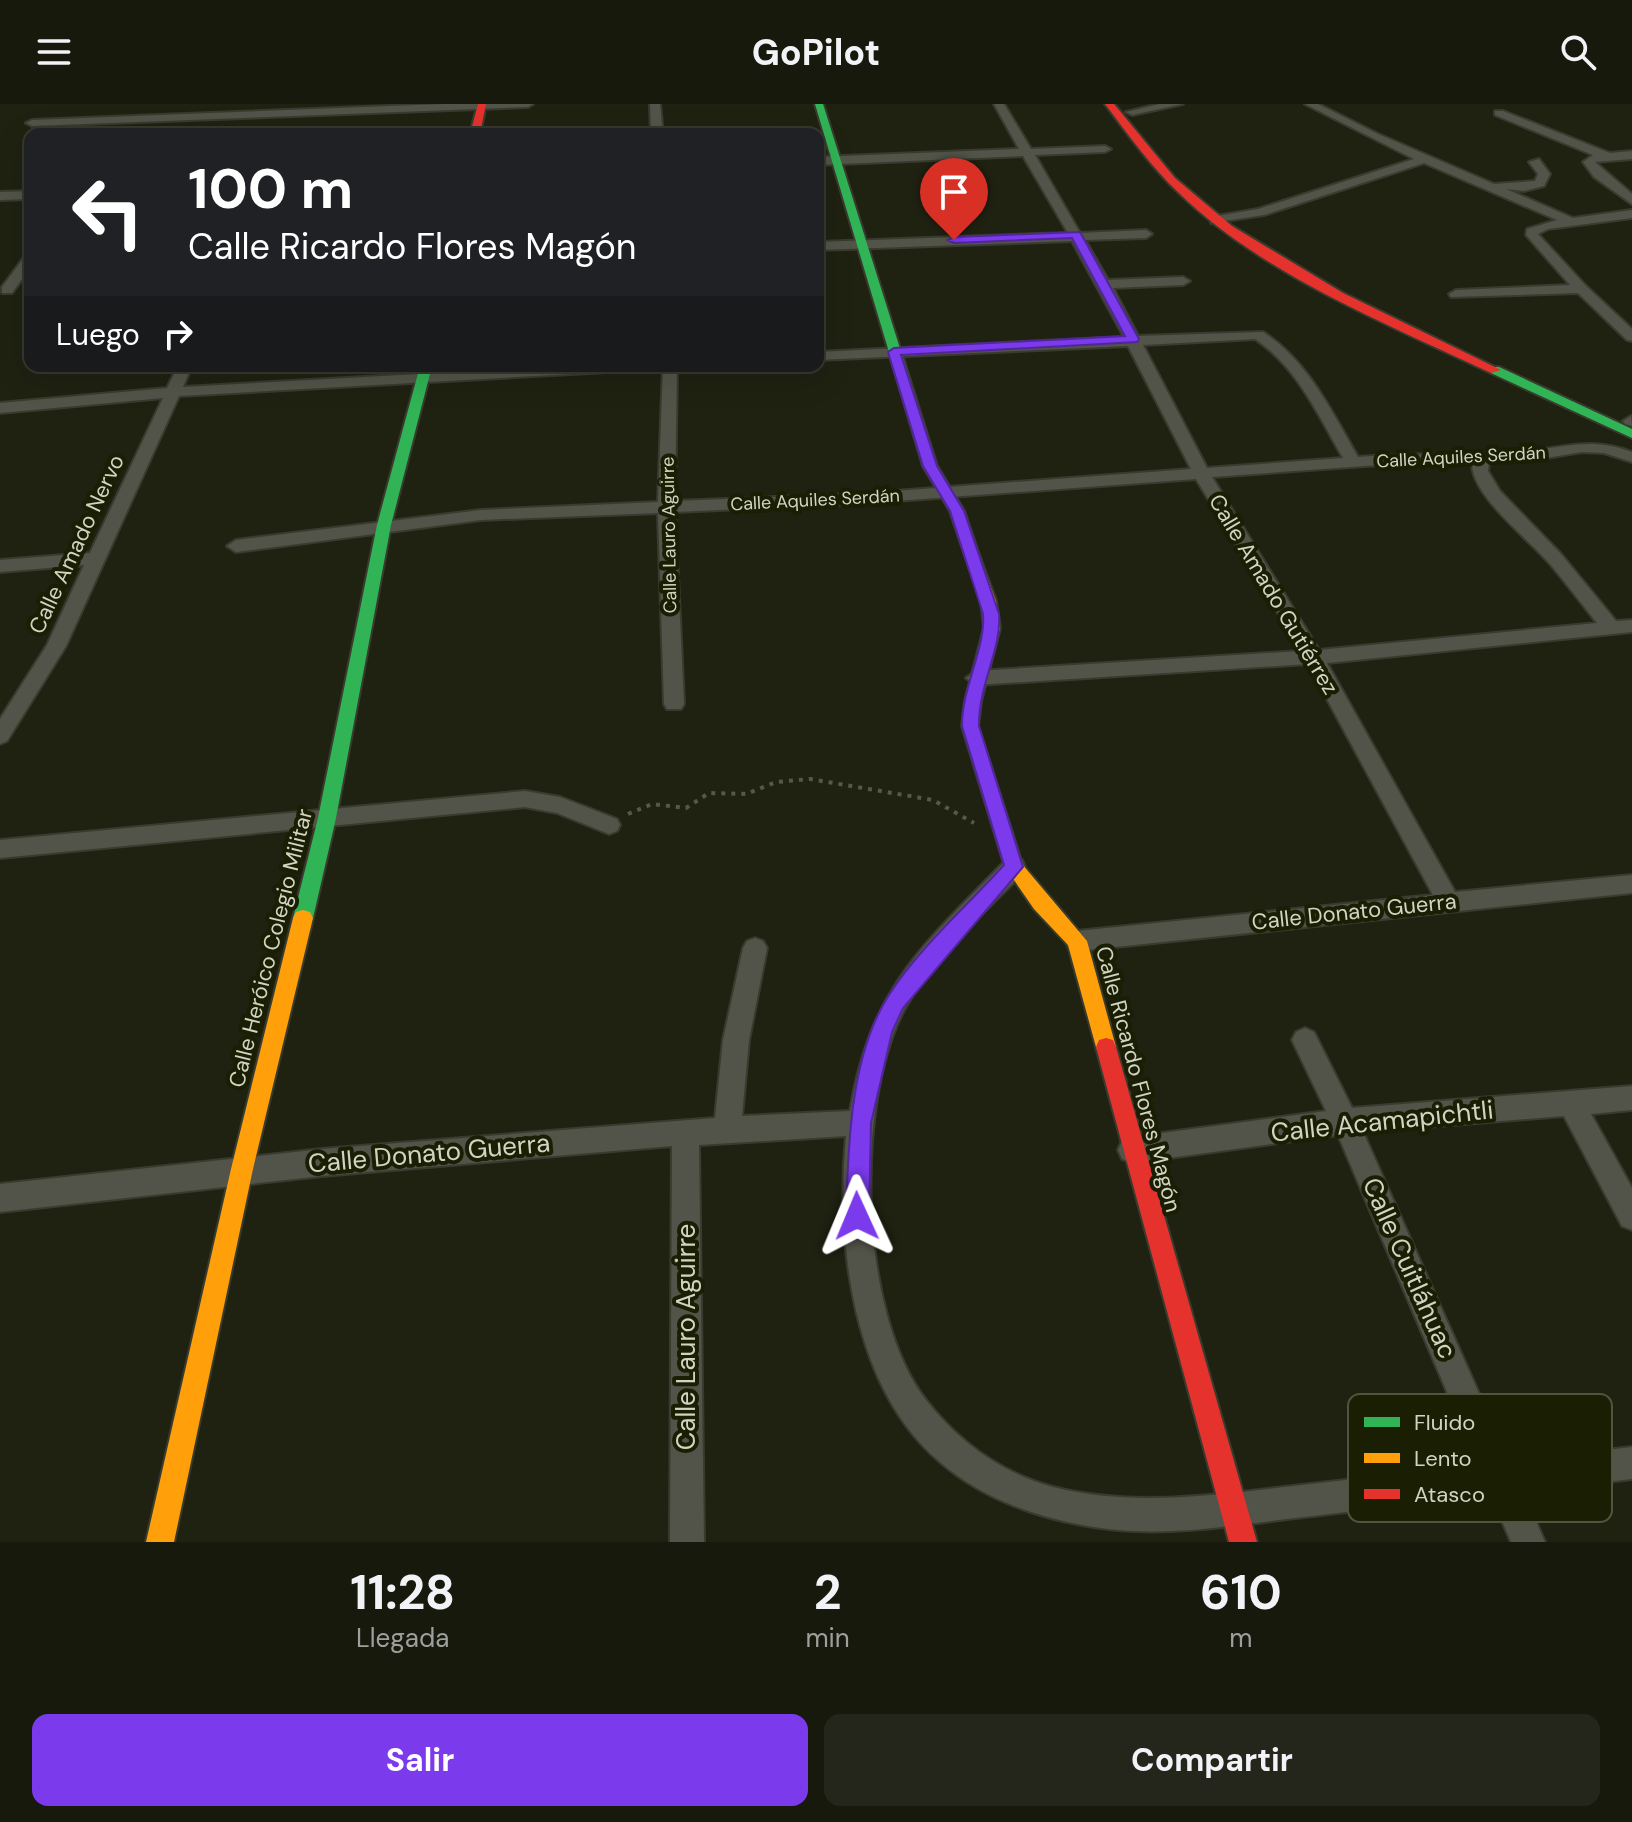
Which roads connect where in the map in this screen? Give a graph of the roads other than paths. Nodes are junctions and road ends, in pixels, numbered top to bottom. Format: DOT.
graph roads {
  1 [pos="131,104"];
  2 [pos="528,104"];
  3 [pos="655,104"];
  4 [pos="819,104"];
  5 [pos="999,104"];
  6 [pos="1109,104"];
  7 [pos="1178,104"];
  8 [pos="1310,104"];
  9 [pos="482,105"];
  10 [pos="1129,108"];
  11 [pos="1499,113"];
  12 [pos="304,114"];
  13 [pos="120,120"];
  14 [pos="32,123"];
  15 [pos="115,128"];
  16 [pos="476,128"];
  17 [pos="657,128"];
  18 [pos="822,128"];
  19 [pos="824,139"];
  20 [pos="1105,149"];
  21 [pos="1030,153"];
  22 [pos="1632,155"];
  23 [pos="1609,157"];
  24 [pos="1427,158"];
  25 [pos="827,160"];
  26 [pos="1535,162"];
  27 [pos="1491,185"];
  28 [pos="24,195"];
  29 [pos="0,196"];
  30 [pos="1632,200"];
  31 [pos="1223,219"];
  32 [pos="1629,219"];
  33 [pos="1571,222"];
  34 [pos="1146,234"];
  35 [pos="1076,235"];
  36 [pos="862,244"];
  37 [pos="824,246"];
  38 [pos="24,266"];
  39 [pos="1183,281"];
  40 [pos="1104,284"];
  41 [pos="24,289"];
  42 [pos="1581,289"];
  43 [pos="4,291"];
  44 [pos="1456,294"];
  45 [pos="1632,337"];
  46 [pos="1133,339"];
  47 [pos="894,352"];
  48 [pos="824,356"];
  49 [pos="182,372"];
  50 [pos="425,372"];
  51 [pos="670,372"];
  52 [pos="173,392"];
  53 [pos="0,408"];
  54 [pos="1632,421"];
  55 [pos="1632,434"];
  56 [pos="1481,457"];
  57 [pos="1632,457"];
  58 [pos="1354,463"];
  59 [pos="1202,474"];
  60 [pos="947,493"];
  61 [pos="666,507"];
  62 [pos="384,525"];
  63 [pos="236,546"];
  64 [pos="95,558"];
  65 [pos="0,566"];
  66 [pos="1632,626"];
  67 [pos="1611,628"];
  68 [pos="1314,657"];
  69 [pos="976,678"];
  70 [pos="674,704"];
  71 [pos="0,736"];
  72 [pos="327,818"];
  73 [pos="609,825"];
  74 [pos="0,849"];
  75 [pos="1008,854"];
  76 [pos="1632,884"];
  77 [pos="1448,901"];
  78 [pos="1077,941"];
  79 [pos="755,948"];
  80 [pos="1305,1040"];
  81 [pos="1632,1098"];
  82 [pos="1572,1104"];
  83 [pos="1345,1121"];
  84 [pos="860,1123"];
  85 [pos="727,1129"];
  86 [pos="685,1131"];
  87 [pos="1132,1150"];
  88 [pos="242,1169"];
  89 [pos="0,1198"];
  90 [pos="1632,1216"];
  91 [pos="1465,1394"];
  92 [pos="1632,1463"];
  93 [pos="1612,1465"];
  94 [pos="1348,1495"];
  95 [pos="1233,1508"];
  96 [pos="1520,1522"];
  97 [pos="160,1542"];
  98 [pos="687,1542"];
  99 [pos="1243,1542"];
  100 [pos="1528,1542"];
  1 -- 13 [label="street"];
  2 -- 9 [label="street"];
  3 -- 17 [label="street"];
  4 -- 18 [label="main road, Calle Ricardo Flores Magón"];
  5 -- 21 [label="street, Calle Amado Gutiérrez"];
  6 -- 31 [label="main road"];
  7 -- 10 [label="street"];
  8 -- 24 [label="street"];
  9 -- 12 [label="street"];
  9 -- 16 [label="main road"];
  10 -- 31 [label="main road"];
  11 -- 23 [label="street"];
  12 -- 13 [label="street"];
  13 -- 14 [label="street"];
  13 -- 15 [label="street"];
  19 -- 25 [label="main road, Calle Ricardo Flores Magón"];
  20 -- 21 [label="street"];
  21 -- 25 [label="street"];
  21 -- 35 [label="street, Calle Amado Gutiérrez"];
  22 -- 23 [label="street"];
  23 -- 30 [label="street"];
  24 -- 27 [label="street"];
  24 -- 31 [label="street"];
  25 -- 36 [label="main road, Calle Ricardo Flores Magón"];
  26 -- 27 [label="street"];
  27 -- 33 [label="street"];
  28 -- 29 [label="street"];
  31 -- 54 [label="main road"];
  31 -- 55 [label="main road"];
  32 -- 33 [label="street"];
  33 -- 42 [label="street"];
  34 -- 35 [label="street"];
  35 -- 36 [label="street"];
  35 -- 40 [label="street, Calle Amado Gutiérrez"];
  36 -- 37 [label="street"];
  36 -- 47 [label="main road, Calle Ricardo Flores Magón"];
  38 -- 43 [label="street"];
  39 -- 40 [label="street"];
  40 -- 46 [label="street, Calle Amado Gutiérrez"];
  41 -- 43 [label="street"];
  42 -- 44 [label="street"];
  42 -- 45 [label="street"];
  46 -- 47 [label="street"];
  46 -- 58 [label="street"];
  46 -- 59 [label="street, Calle Amado Gutiérrez"];
  47 -- 48 [label="street"];
  47 -- 60 [label="main road, Calle Ricardo Flores Magón"];
  49 -- 52 [label="street, Calle Amado Nervo"];
  50 -- 52 [label="street"];
  50 -- 62 [label="main road, Calle Heróico Colegio Militar"];
  51 -- 61 [label="street, Calle Lauro Aguirre"];
  52 -- 53 [label="street"];
  52 -- 64 [label="street, Calle Amado Nervo"];
  56 -- 57 [label="street, Calle Aquiles Serdán"];
  56 -- 58 [label="street, Calle Aquiles Serdán"];
  56 -- 67 [label="street"];
  58 -- 59 [label="street, Calle Aquiles Serdán"];
  59 -- 60 [label="street, Calle Aquiles Serdán"];
  59 -- 68 [label="street, Calle Amado Gutiérrez"];
  60 -- 61 [label="street, Calle Aquiles Serdán"];
  60 -- 69 [label="main road, Calle Ricardo Flores Magón"];
  61 -- 62 [label="street, Calle Aquiles Serdán"];
  61 -- 70 [label="street, Calle Lauro Aguirre"];
  62 -- 63 [label="street, Calle Aquiles Serdán"];
  62 -- 72 [label="main road, Calle Heróico Colegio Militar"];
  64 -- 65 [label="street"];
  64 -- 71 [label="street, Calle Amado Nervo"];
  66 -- 67 [label="street"];
  67 -- 68 [label="street"];
  68 -- 69 [label="street"];
  68 -- 77 [label="street, Calle Amado Gutiérrez"];
  69 -- 75 [label="main road, Calle Ricardo Flores Magón"];
  72 -- 73 [label="street"];
  72 -- 74 [label="street"];
  72 -- 88 [label="main road, Calle Heróico Colegio Militar"];
  75 -- 78 [label="main road, Calle Ricardo Flores Magón"];
  75 -- 84 [label="street"];
  76 -- 77 [label="street, Calle Donato Guerra"];
  77 -- 78 [label="street, Calle Donato Guerra"];
  78 -- 87 [label="main road, Calle Ricardo Flores Magón"];
  79 -- 85 [label="street"];
  80 -- 83 [label="street, Calle Cuitláhuac"];
  81 -- 82 [label="street, Calle Acamapichtli"];
  82 -- 83 [label="street, Calle Acamapichtli"];
  82 -- 90 [label="street"];
  83 -- 87 [label="street, Calle Acamapichtli"];
  83 -- 91 [label="street, Calle Cuitláhuac"];
  84 -- 85 [label="street, Calle Donato Guerra"];
  84 -- 95 [label="street"];
  85 -- 86 [label="street, Calle Donato Guerra"];
  86 -- 88 [label="street, Calle Donato Guerra"];
  86 -- 98 [label="street, Calle Lauro Aguirre"];
  87 -- 95 [label="main road, Calle Ricardo Flores Magón"];
  88 -- 89 [label="street, Calle Donato Guerra"];
  88 -- 97 [label="main road, Calle Heróico Colegio Militar"];
  92 -- 93 [label="street"];
  94 -- 95 [label="street"];
  95 -- 99 [label="main road, Calle Ricardo Flores Magón"];
  96 -- 100 [label="street, Calle Cuitláhuac"];
}
